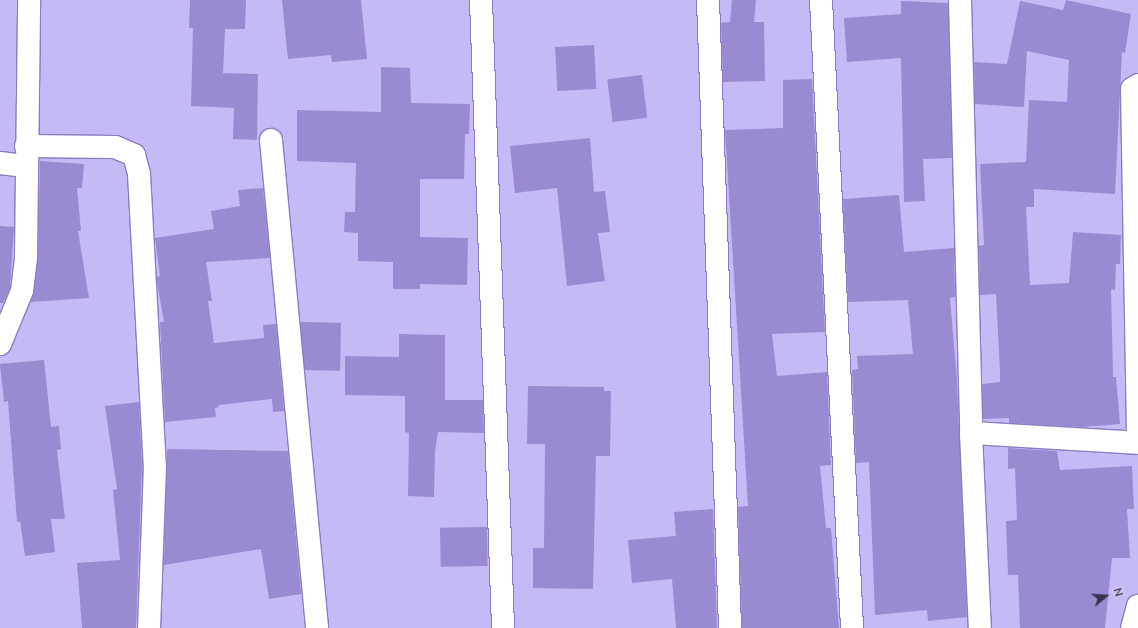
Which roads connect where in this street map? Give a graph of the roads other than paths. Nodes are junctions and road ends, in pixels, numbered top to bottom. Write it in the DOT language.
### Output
graph roads {
  1 [pos="28,0"];
  2 [pos="481,0"];
  3 [pos="708,0"];
  4 [pos="821,0"];
  5 [pos="960,0"];
  6 [pos="1138,85"];
  7 [pos="271,140"];
  8 [pos="26,156"];
  9 [pos="0,163"];
  10 [pos="0,344"];
  11 [pos="971,433"];
  12 [pos="1138,439"];
  13 [pos="1138,443"];
  14 [pos="1138,606"];
  15 [pos="149,628"];
  16 [pos="317,628"];
  17 [pos="503,628"];
  18 [pos="730,628"];
  19 [pos="852,628"];
  20 [pos="980,628"];
  21 [pos="1132,628"];
  1 -- 8 [label="street"];
  2 -- 17 [label="street"];
  3 -- 18 [label="street"];
  4 -- 19 [label="street"];
  5 -- 11 [label="street"];
  6 -- 12 [label="street"];
  7 -- 16 [label="street"];
  8 -- 9 [label="street"];
  8 -- 10 [label="street"];
  8 -- 15 [label="street"];
  11 -- 13 [label="street"];
  11 -- 20 [label="street"];
  14 -- 21 [label="street"];
}
